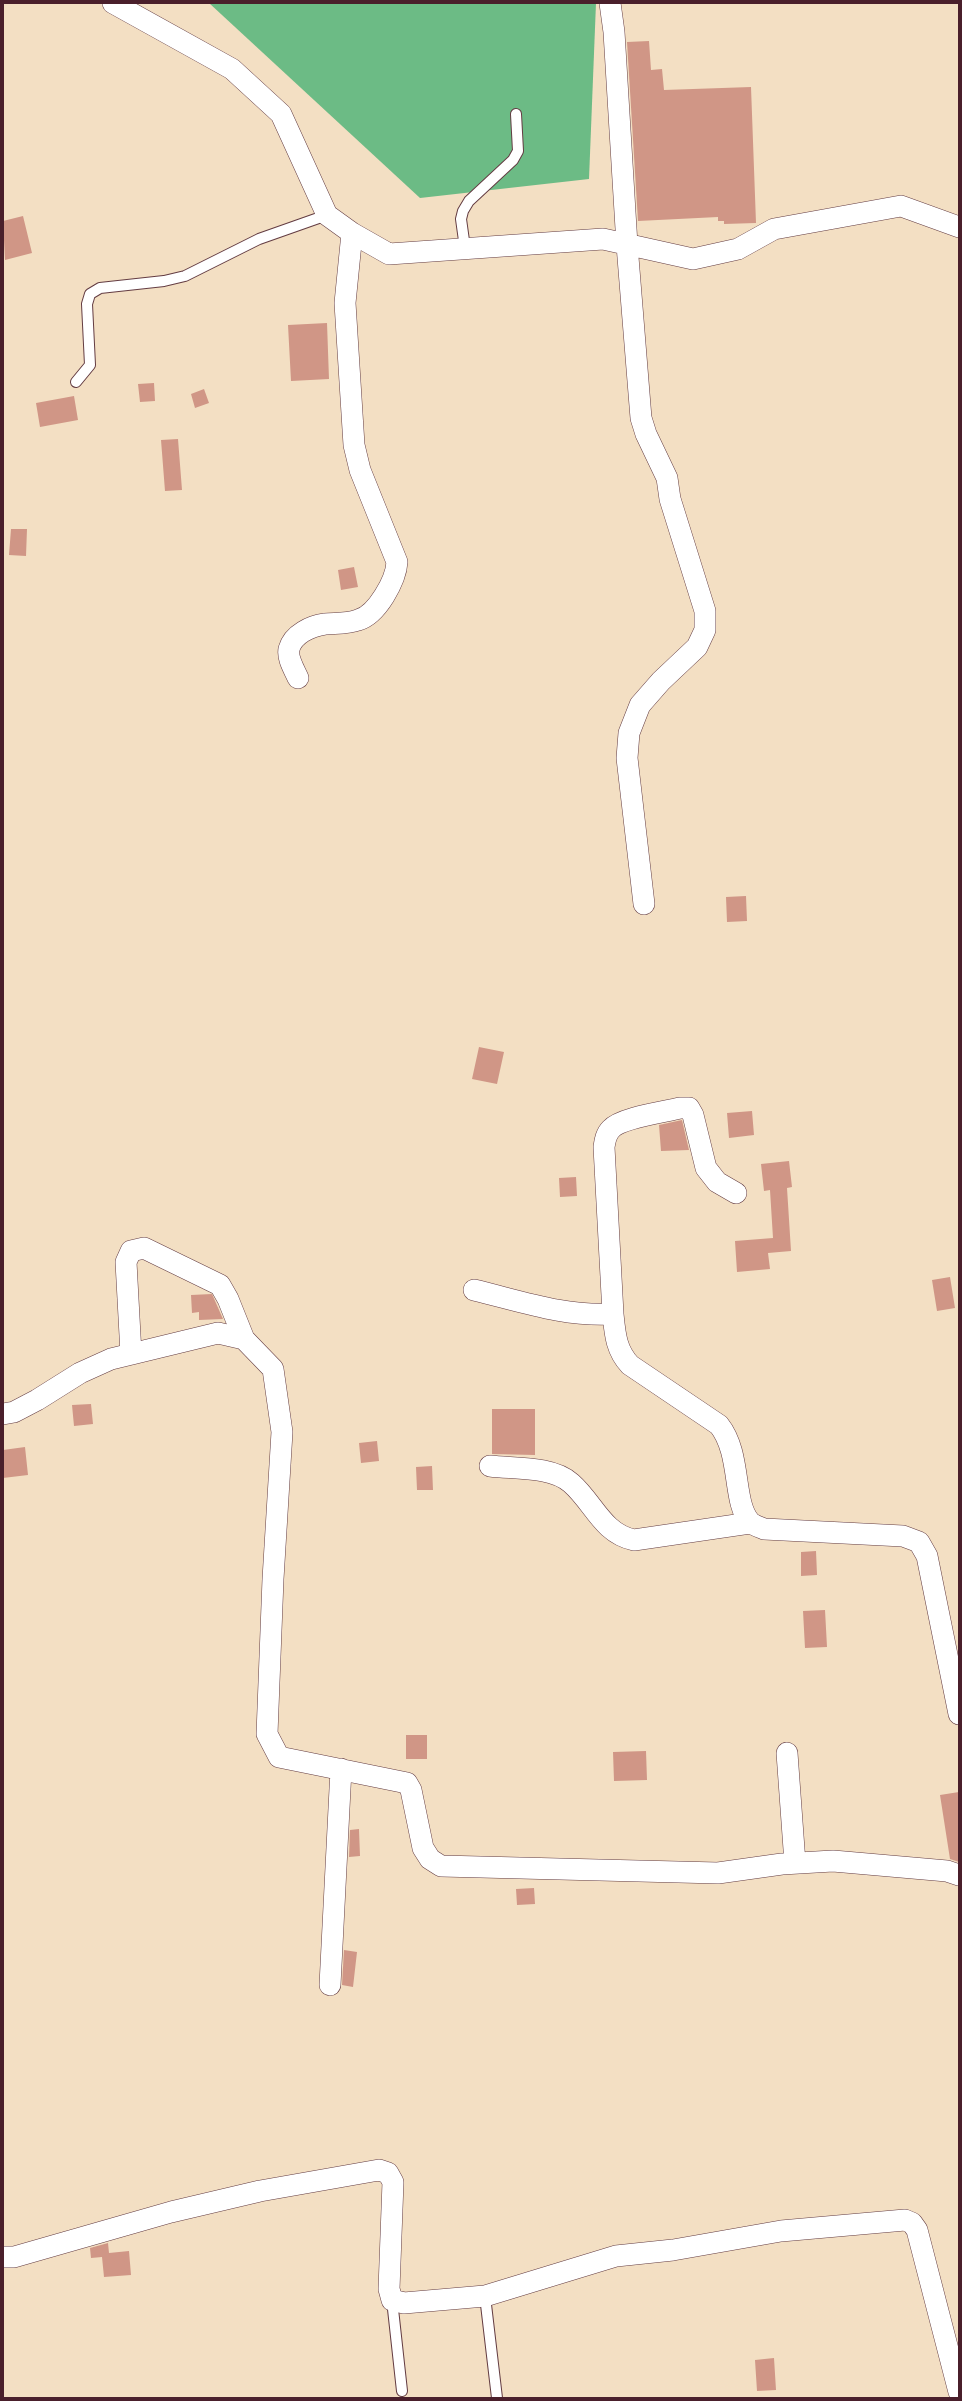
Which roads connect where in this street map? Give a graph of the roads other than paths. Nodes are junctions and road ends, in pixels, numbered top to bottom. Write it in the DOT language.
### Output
graph roads {
  1 [pos="113,3"];
  2 [pos="610,3"];
  3 [pos="516,114"];
  4 [pos="327,214"];
  5 [pos="959,228"];
  6 [pos="352,233"];
  7 [pos="627,245"];
  8 [pos="465,248"];
  9 [pos="76,382"];
  10 [pos="298,678"];
  11 [pos="644,904"];
  12 [pos="736,1193"];
  13 [pos="474,1290"];
  14 [pos="613,1314"];
  15 [pos="244,1339"];
  16 [pos="130,1354"];
  17 [pos="3,1414"];
  18 [pos="490,1466"];
  19 [pos="750,1523"];
  20 [pos="959,1714"];
  21 [pos="786,1753"];
  22 [pos="342,1769"];
  23 [pos="795,1863"];
  24 [pos="959,1875"];
  25 [pos="330,1985"];
  26 [pos="3,2257"];
  27 [pos="485,2296"];
  28 [pos="392,2300"];
  29 [pos="402,2391"];
  30 [pos="959,2392"];
  31 [pos="497,2398"];
  1 -- 4 [label="street"];
  2 -- 7 [label="street"];
  3 -- 8 [label="lane"];
  4 -- 6 [label="street"];
  4 -- 9 [label="lane"];
  5 -- 7 [label="street"];
  6 -- 8 [label="street"];
  6 -- 10 [label="street"];
  7 -- 8 [label="street"];
  7 -- 11 [label="street"];
  12 -- 14 [label="street"];
  13 -- 14 [label="street"];
  14 -- 19 [label="street"];
  15 -- 16 [label="street"];
  15 -- 16 [label="street"];
  15 -- 22 [label="street"];
  16 -- 17 [label="street"];
  18 -- 19 [label="street"];
  19 -- 20 [label="street"];
  21 -- 23 [label="street"];
  22 -- 23 [label="street"];
  22 -- 25 [label="street"];
  23 -- 24 [label="street"];
  26 -- 28 [label="street"];
  27 -- 28 [label="street"];
  27 -- 30 [label="street"];
  27 -- 31 [label="lane"];
  28 -- 29 [label="lane"];
}
